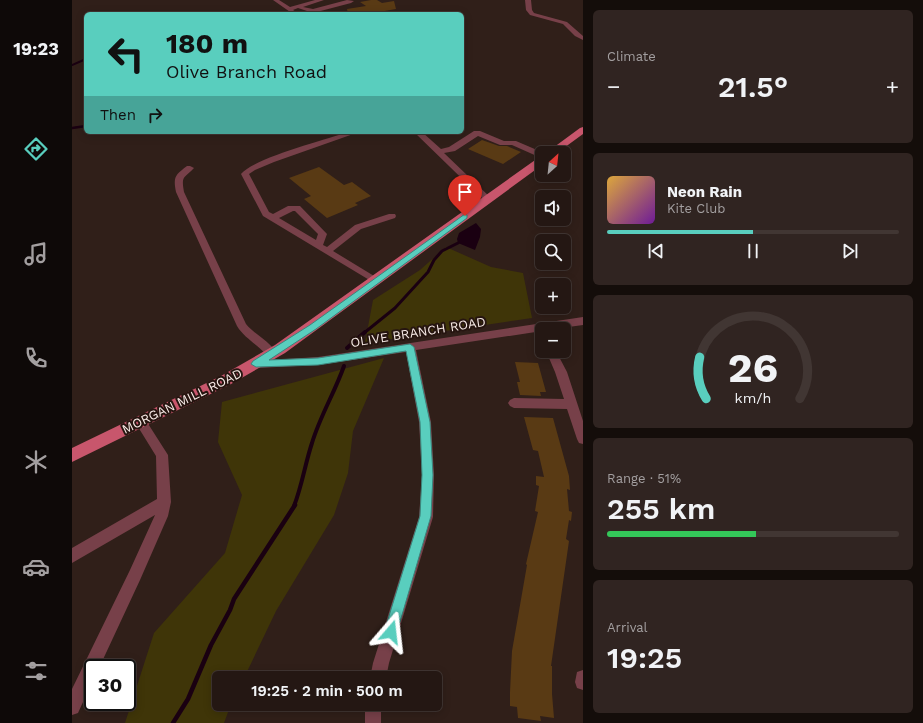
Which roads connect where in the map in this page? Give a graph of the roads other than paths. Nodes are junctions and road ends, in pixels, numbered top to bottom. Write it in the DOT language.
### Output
graph roads {
  1 [pos="276,0"];
  2 [pos="321,0"];
  3 [pos="350,0"];
  4 [pos="528,0"];
  5 [pos="298,7"];
  6 [pos="288,9"];
  7 [pos="293,12"];
  8 [pos="583,38"];
  9 [pos="583,130"];
  10 [pos="349,134"];
  11 [pos="420,134"];
  12 [pos="561,146"];
  13 [pos="439,152"];
  14 [pos="535,152"];
  15 [pos="535,165"];
  16 [pos="190,168"];
  17 [pos="488,199"];
  18 [pos="392,216"];
  19 [pos="273,218"];
  20 [pos="318,245"];
  21 [pos="327,250"];
  22 [pos="376,281"];
  23 [pos="583,321"];
  24 [pos="571,324"];
  25 [pos="535,332"];
  26 [pos="410,347"];
  27 [pos="272,354"];
  28 [pos="554,358"];
  29 [pos="256,364"];
  30 [pos="514,403"];
  31 [pos="572,404"];
  32 [pos="141,422"];
  33 [pos="583,439"];
  34 [pos="72,455"];
  35 [pos="164,502"];
  36 [pos="72,556"];
  37 [pos="380,671"];
  38 [pos="583,678"];
  39 [pos="583,682"];
  40 [pos="72,706"];
  41 [pos="373,711"];
  42 [pos="373,723"];
  1 -- 6 [label="street"];
  2 -- 5 [label="street"];
  3 -- 5 [label="street"];
  4 -- 8 [label="street"];
  5 -- 6 [label="street"];
  6 -- 7 [label="street"];
  9 -- 12 [label="main road"];
  10 -- 19 [label="street"];
  11 -- 13 [label="street"];
  13 -- 14 [label="street"];
  13 -- 17 [label="street"];
  15 -- 17 [label="main road, MORGAN MILL ROAD"];
  16 -- 27 [label="street"];
  17 -- 22 [label="main road, MORGAN MILL ROAD"];
  18 -- 21 [label="street"];
  19 -- 20 [label="street"];
  19 -- 20 [label="street"];
  20 -- 21 [label="street"];
  21 -- 22 [label="street"];
  22 -- 27 [label="main road, MORGAN MILL ROAD"];
  23 -- 24 [label="street, OLIVE BRANCH ROAD"];
  25 -- 26 [label="street, OLIVE BRANCH ROAD"];
  26 -- 29 [label="street, OLIVE BRANCH ROAD"];
  26 -- 37 [label="street"];
  27 -- 29 [label="main road, MORGAN MILL ROAD"];
  28 -- 31 [label="street"];
  29 -- 32 [label="main road, MORGAN MILL ROAD"];
  30 -- 31 [label="street"];
  31 -- 33 [label="street"];
  32 -- 34 [label="main road, MORGAN MILL ROAD"];
  32 -- 35 [label="street"];
  35 -- 36 [label="street"];
  35 -- 40 [label="street"];
  38 -- 39 [label="street"];
  41 -- 42 [label="street"];
}
